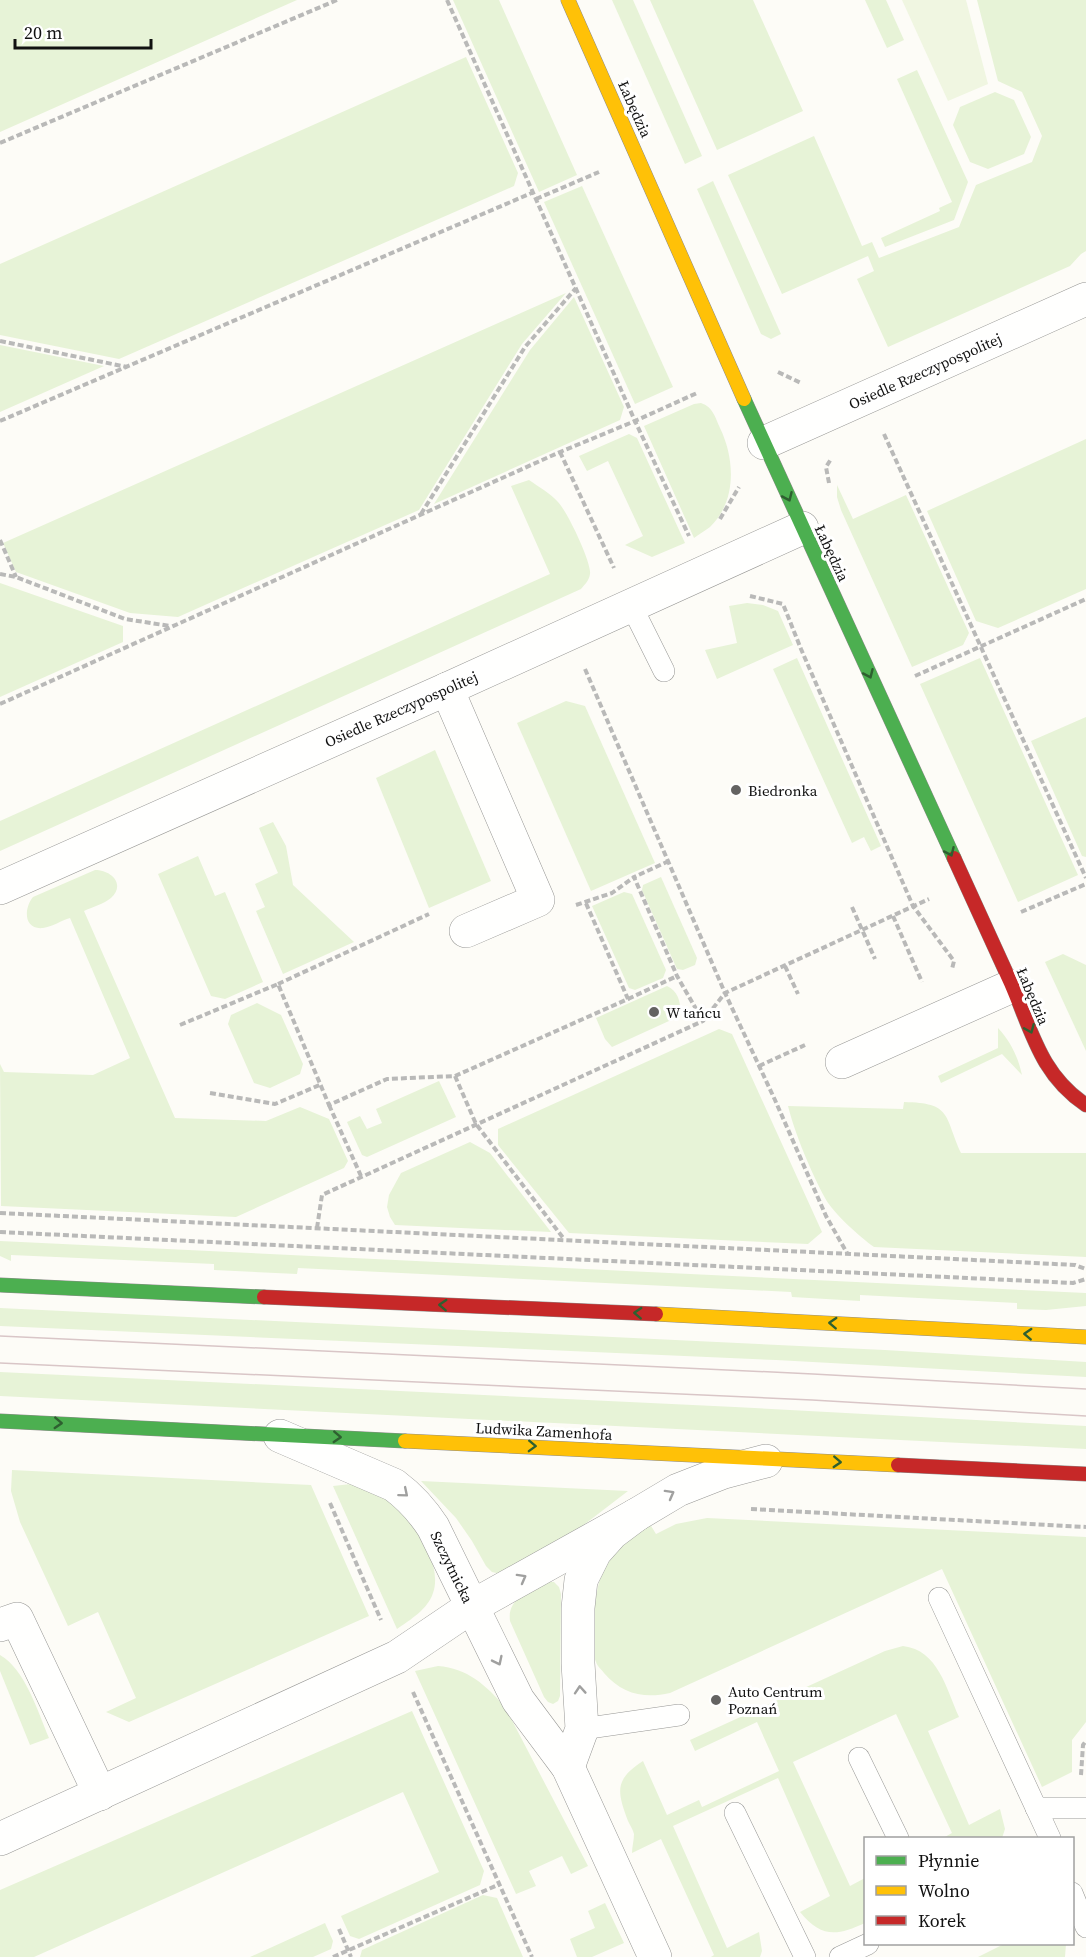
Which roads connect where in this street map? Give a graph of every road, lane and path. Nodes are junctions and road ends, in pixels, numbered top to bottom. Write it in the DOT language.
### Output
graph roads {
  1 [pos="337,0"];
  2 [pos="447,0"];
  3 [pos="568,0"];
  4 [pos="0,143"];
  5 [pos="570,184"];
  6 [pos="534,192"];
  7 [pos="536,200"];
  8 [pos="576,288"];
  9 [pos="1086,299"];
  10 [pos="0,341"];
  11 [pos="128,367"];
  12 [pos="694,394"];
  13 [pos="702,398"];
  14 [pos="679,402"];
  15 [pos="0,421"];
  16 [pos="635,422"];
  17 [pos="883,432"];
  18 [pos="764,443"];
  19 [pos="832,457"];
  20 [pos="739,480"];
  21 [pos="830,486"];
  22 [pos="420,516"];
  23 [pos="802,528"];
  24 [pos="0,540"];
  25 [pos="715,550"];
  26 [pos="0,574"];
  27 [pos="16,577"];
  28 [pos="1086,599"];
  29 [pos="632,605"];
  30 [pos="171,626"];
  31 [pos="570,633"];
  32 [pos="981,646"];
  33 [pos="664,671"];
  34 [pos="909,678"];
  35 [pos="447,689"];
  36 [pos="0,704"];
  37 [pos="669,861"];
  38 [pos="634,877"];
  39 [pos="1086,878"];
  40 [pos="964,883"];
  41 [pos="1086,884"];
  42 [pos="0,888"];
  43 [pos="595,900"];
  44 [pos="585,901"];
  45 [pos="913,906"];
  46 [pos="852,908"];
  47 [pos="1016,915"];
  48 [pos="893,916"];
  49 [pos="466,931"];
  50 [pos="862,931"];
  51 [pos="875,959"];
  52 [pos="785,966"];
  53 [pos="677,976"];
  54 [pos="278,984"];
  55 [pos="1012,986"];
  56 [pos="725,993"];
  57 [pos="798,994"];
  58 [pos="628,999"];
  59 [pos="956,1011"];
  60 [pos="703,1021"];
  61 [pos="180,1025"];
  62 [pos="842,1062"];
  63 [pos="455,1076"];
  64 [pos="322,1084"];
  65 [pos="210,1093"];
  66 [pos="329,1105"];
  67 [pos="1086,1105"];
  68 [pos="476,1124"];
  69 [pos="361,1176"];
  70 [pos="0,1213"];
  71 [pos="317,1228"];
  72 [pos="0,1232"];
  73 [pos="565,1240"];
  74 [pos="847,1254"];
  75 [pos="1086,1269"];
  76 [pos="0,1277"];
  77 [pos="1086,1279"];
  78 [pos="0,1285"];
  79 [pos="41,1287"];
  80 [pos="1086,1337"];
  81 [pos="0,1421"];
  82 [pos="275,1434"];
  83 [pos="778,1459"];
  84 [pos="1086,1474"];
  85 [pos="329,1502"];
  86 [pos="636,1515"];
  87 [pos="939,1598"];
  88 [pos="471,1607"];
  89 [pos="0,1625"];
  90 [pos="398,1657"];
  91 [pos="679,1715"];
  92 [pos="582,1729"];
  93 [pos="859,1758"];
  94 [pos="568,1767"];
  95 [pos="100,1794"];
  96 [pos="1036,1808"];
  97 [pos="1086,1808"];
  98 [pos="735,1813"];
  99 [pos="897,1837"];
  100 [pos="1049,1837"];
  101 [pos="0,1839"];
  102 [pos="500,1884"];
  103 [pos="1074,1898"];
  104 [pos="1086,1927"];
  105 [pos="339,1929"];
  106 [pos="866,1945"];
  107 [pos="348,1950"];
  108 [pos="333,1957"];
  109 [pos="351,1957"];
  110 [pos="532,1957"];
  111 [pos="655,1957"];
  112 [pos="805,1957"];
  113 [pos="840,1957"];
  1 -- 4 [label="path"];
  2 -- 6 [label="path"];
  3 -- 18 [label="main road, Łabędzia"];
  5 -- 7 [label="path"];
  6 -- 7 [label="path"];
  6 -- 11 [label="path"];
  7 -- 8 [label="path"];
  8 -- 16 [label="path"];
  8 -- 22 [label="path"];
  9 -- 18 [label="street, Osiedle Rzeczypospolitej"];
  10 -- 11 [label="path"];
  11 -- 15 [label="path"];
  12 -- 13 [label="path"];
  14 -- 16 [label="path"];
  16 -- 22 [label="path"];
  16 -- 25 [label="path"];
  17 -- 32 [label="path"];
  18 -- 23 [label="main road, Łabędzia, one-way"];
  19 -- 21 [label="path"];
  20 -- 25 [label="path"];
  22 -- 30 [label="path"];
  23 -- 25 [label="street, Osiedle Rzeczypospolitej"];
  23 -- 40 [label="main road, Łabędzia, one-way"];
  24 -- 27 [label="path"];
  25 -- 29 [label="street, Osiedle Rzeczypospolitej"];
  25 -- 45 [label="path"];
  26 -- 27 [label="path"];
  27 -- 30 [label="path"];
  28 -- 32 [label="path"];
  29 -- 31 [label="street, Osiedle Rzeczypospolitej"];
  29 -- 33 [label="lane"];
  30 -- 36 [label="path"];
  31 -- 35 [label="street, Osiedle Rzeczypospolitej"];
  31 -- 37 [label="path"];
  32 -- 34 [label="path"];
  32 -- 39 [label="path"];
  35 -- 42 [label="street, Osiedle Rzeczypospolitej"];
  35 -- 49 [label="street"];
  37 -- 38 [label="path"];
  37 -- 56 [label="path"];
  38 -- 43 [label="path"];
  38 -- 53 [label="path"];
  40 -- 45 [label="path"];
  40 -- 55 [label="main road, Łabędzia"];
  41 -- 47 [label="path"];
  44 -- 58 [label="path"];
  45 -- 48 [label="path"];
  45 -- 59 [label="path"];
  46 -- 50 [label="path"];
  48 -- 50 [label="path"];
  48 -- 59 [label="path"];
  49 -- 54 [label="path"];
  50 -- 51 [label="path"];
  50 -- 52 [label="path"];
  52 -- 56 [label="path"];
  52 -- 57 [label="path"];
  53 -- 58 [label="path"];
  53 -- 60 [label="path"];
  54 -- 61 [label="path"];
  54 -- 64 [label="path"];
  55 -- 59 [label="street"];
  55 -- 67 [label="main road, Łabędzia, one-way"];
  56 -- 60 [label="path"];
  56 -- 74 [label="path"];
  58 -- 63 [label="path"];
  59 -- 62 [label="street"];
  60 -- 68 [label="path"];
  63 -- 66 [label="path"];
  63 -- 68 [label="path"];
  64 -- 65 [label="path"];
  64 -- 66 [label="path"];
  66 -- 69 [label="path"];
  68 -- 69 [label="path"];
  68 -- 73 [label="path"];
  69 -- 71 [label="path"];
  70 -- 71 [label="path"];
  71 -- 73 [label="path"];
  72 -- 77 [label="path"];
  73 -- 74 [label="path"];
  74 -- 75 [label="path"];
  76 -- 79 [label="street"];
  78 -- 79 [label="main road"];
  80 -- 79 [label="main road, one-way"];
  81 -- 82 [label="main road, Ludwika Zamenhofa, one-way"];
  82 -- 83 [label="main road, Ludwika Zamenhofa, one-way"];
  82 -- 88 [label="street, Szczytnicka, one-way"];
  83 -- 84 [label="main road, Ludwika Zamenhofa, one-way"];
  86 -- 83 [label="street, one-way"];
  85 -- 90 [label="path"];
  88 -- 86 [label="street, one-way"];
  92 -- 86 [label="street, one-way"];
  87 -- 96 [label="lane"];
  88 -- 90 [label="street"];
  88 -- 94 [label="street, Szczytnicka, one-way"];
  89 -- 95 [label="street"];
  90 -- 95 [label="street"];
  90 -- 102 [label="path"];
  91 -- 92 [label="lane"];
  92 -- 94 [label="street"];
  93 -- 99 [label="lane"];
  94 -- 111 [label="street, Szczytnicka"];
  95 -- 101 [label="street"];
  96 -- 97 [label="lane"];
  96 -- 100 [label="lane"];
  98 -- 112 [label="lane"];
  102 -- 107 [label="path"];
  102 -- 110 [label="path"];
  103 -- 104 [label="lane"];
  105 -- 107 [label="path"];
  106 -- 113 [label="lane"];
  107 -- 108 [label="path"];
  107 -- 109 [label="path"];
}
